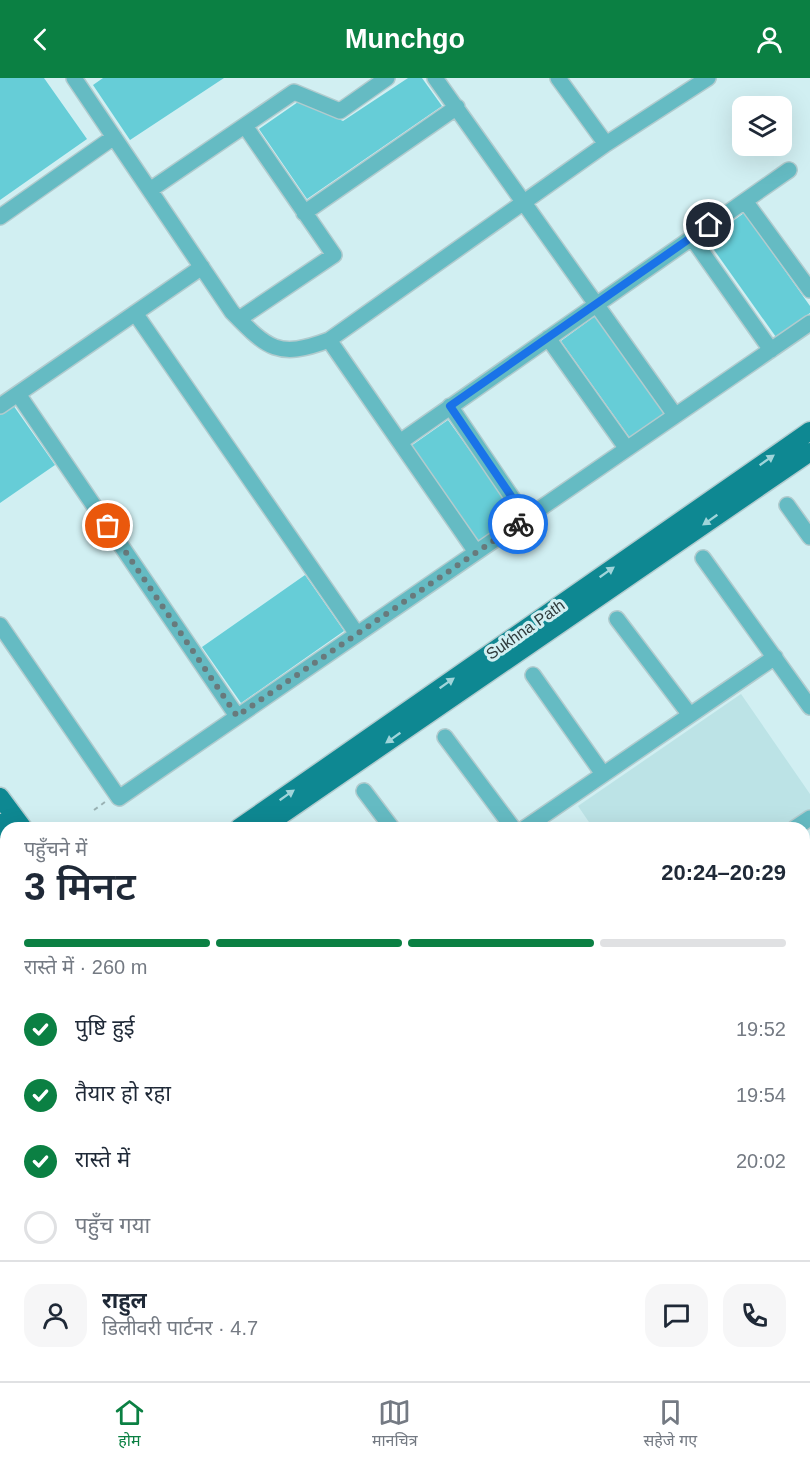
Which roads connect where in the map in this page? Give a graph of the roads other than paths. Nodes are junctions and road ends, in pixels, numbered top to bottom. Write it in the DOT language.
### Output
graph roads {
  1 [pos="74,78"];
  2 [pos="387,78"];
  3 [pos="435,78"];
  4 [pos="558,78"];
  5 [pos="678,78"];
  6 [pos="708,78"];
  7 [pos="687,92"];
  8 [pos="457,108"];
  9 [pos="245,126"];
  10 [pos="114,137"];
  11 [pos="606,144"];
  12 [pos="789,170"];
  13 [pos="150,190"];
  14 [pos="745,201"];
  15 [pos="524,202"];
  16 [pos="304,213"];
  17 [pos="0,217"];
  18 [pos="692,238"];
  19 [pos="202,267"];
  20 [pos="810,290"];
  21 [pos="597,304"];
  22 [pos="135,314"];
  23 [pos="239,319"];
  24 [pos="810,323"];
  25 [pos="548,338"];
  26 [pos="329,340"];
  27 [pos="771,350"];
  28 [pos="18,393"];
  29 [pos="0,406"];
  30 [pos="450,406"];
  31 [pos="675,415"];
  32 [pos="810,431"];
  33 [pos="400,441"];
  34 [pos="627,449"];
  35 [pos="810,452"];
  36 [pos="787,505"];
  37 [pos="526,518"];
  38 [pos="810,537"];
  39 [pos="476,552"];
  40 [pos="703,558"];
  41 [pos="617,618"];
  42 [pos="0,625"];
  43 [pos="357,634"];
  44 [pos="775,657"];
  45 [pos="532,675"];
  46 [pos="810,707"];
  47 [pos="690,715"];
  48 [pos="237,716"];
  49 [pos="445,737"];
  50 [pos="603,774"];
  51 [pos="364,791"];
  52 [pos="0,797"];
  53 [pos="19,822"];
  54 [pos="248,822"];
  55 [pos="271,822"];
  56 [pos="387,822"];
  57 [pos="509,822"];
  58 [pos="534,822"];
  1 -- 10 [label="street"];
  2 -- 9 [label="street"];
  3 -- 8 [label="street"];
  4 -- 11 [label="street"];
  5 -- 7 [label="street"];
  6 -- 7 [label="street"];
  7 -- 11 [label="street"];
  8 -- 15 [label="street"];
  8 -- 16 [label="street"];
  9 -- 13 [label="street"];
  9 -- 16 [label="street"];
  10 -- 13 [label="street"];
  10 -- 17 [label="street"];
  11 -- 15 [label="street"];
  12 -- 14 [label="street"];
  13 -- 19 [label="street"];
  14 -- 18 [label="street"];
  14 -- 20 [label="street"];
  15 -- 21 [label="street"];
  15 -- 26 [label="street"];
  16 -- 23 [label="street"];
  18 -- 21 [label="street"];
  18 -- 27 [label="street"];
  19 -- 22 [label="street"];
  19 -- 23 [label="street"];
  21 -- 25 [label="street"];
  21 -- 31 [label="street"];
  22 -- 28 [label="street"];
  22 -- 43 [label="street"];
  23 -- 26 [label="street"];
  24 -- 27 [label="street"];
  25 -- 30 [label="street"];
  25 -- 34 [label="street"];
  26 -- 33 [label="street"];
  27 -- 31 [label="street"];
  28 -- 29 [label="street"];
  28 -- 48 [label="street"];
  30 -- 33 [label="street"];
  30 -- 37 [label="street"];
  31 -- 34 [label="street"];
  54 -- 32 [label="main road, Sukhna Path, one-way"];
  33 -- 39 [label="street"];
  34 -- 37 [label="street"];
  35 -- 55 [label="main road, Sukhna Path, one-way"];
  36 -- 38 [label="street"];
  37 -- 39 [label="street"];
  39 -- 43 [label="street"];
  40 -- 44 [label="street"];
  41 -- 47 [label="street"];
  42 -- 48 [label="street"];
  43 -- 48 [label="street"];
  44 -- 46 [label="street"];
  44 -- 47 [label="street"];
  45 -- 50 [label="street"];
  47 -- 50 [label="street"];
  49 -- 57 [label="street"];
  50 -- 58 [label="street"];
  51 -- 56 [label="street"];
  52 -- 53 [label="main road"];
}
